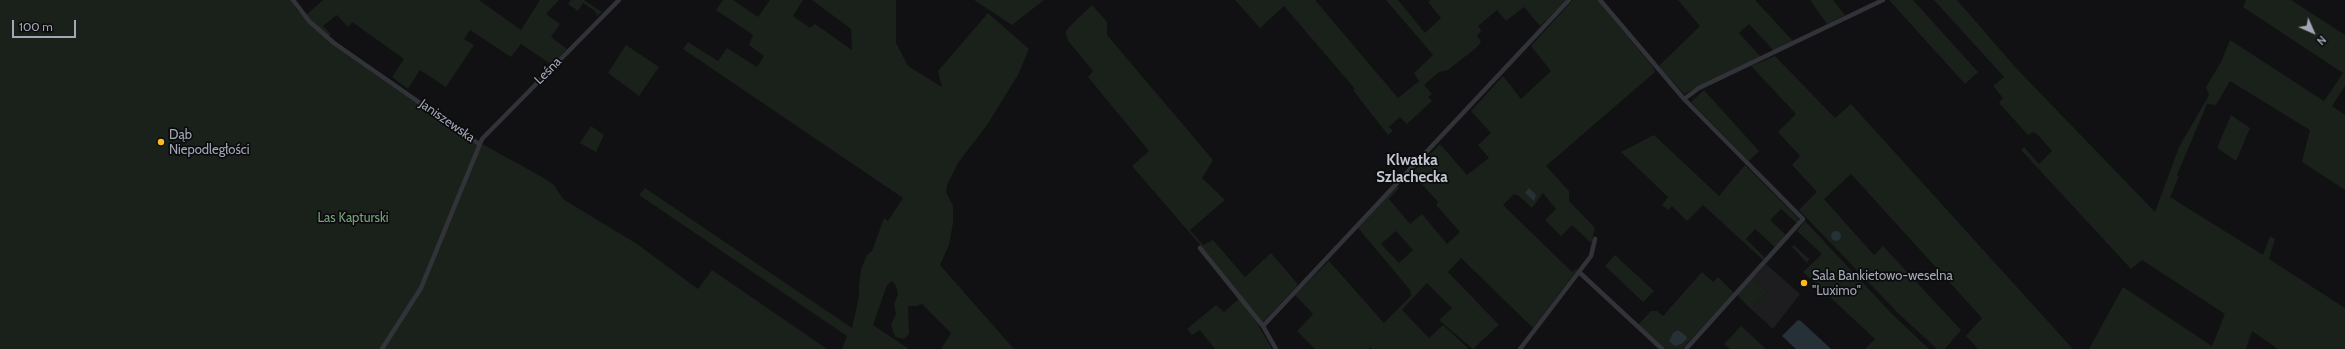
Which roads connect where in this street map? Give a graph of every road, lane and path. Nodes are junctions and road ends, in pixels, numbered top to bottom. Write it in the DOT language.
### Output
graph roads {
  1 [pos="294,0"];
  2 [pos="619,0"];
  3 [pos="1570,0"];
  4 [pos="1600,0"];
  5 [pos="1883,0"];
  6 [pos="1684,99"];
  7 [pos="479,144"];
  8 [pos="1595,239"];
  9 [pos="1200,248"];
  10 [pos="1579,272"];
  11 [pos="1263,326"];
  12 [pos="382,349"];
  13 [pos="1276,349"];
  14 [pos="1520,349"];
  15 [pos="1662,349"];
  16 [pos="1686,349"];
  1 -- 7 [label="street, Janiszewska"];
  2 -- 7 [label="street, Leśna"];
  3 -- 11 [label="street"];
  4 -- 6 [label="street"];
  5 -- 6 [label="street"];
  6 -- 16 [label="street"];
  7 -- 12 [label="street, Janiszewska"];
  8 -- 10 [label="street"];
  9 -- 11 [label="street"];
  10 -- 14 [label="street"];
  10 -- 15 [label="street"];
  11 -- 13 [label="street"];
}
